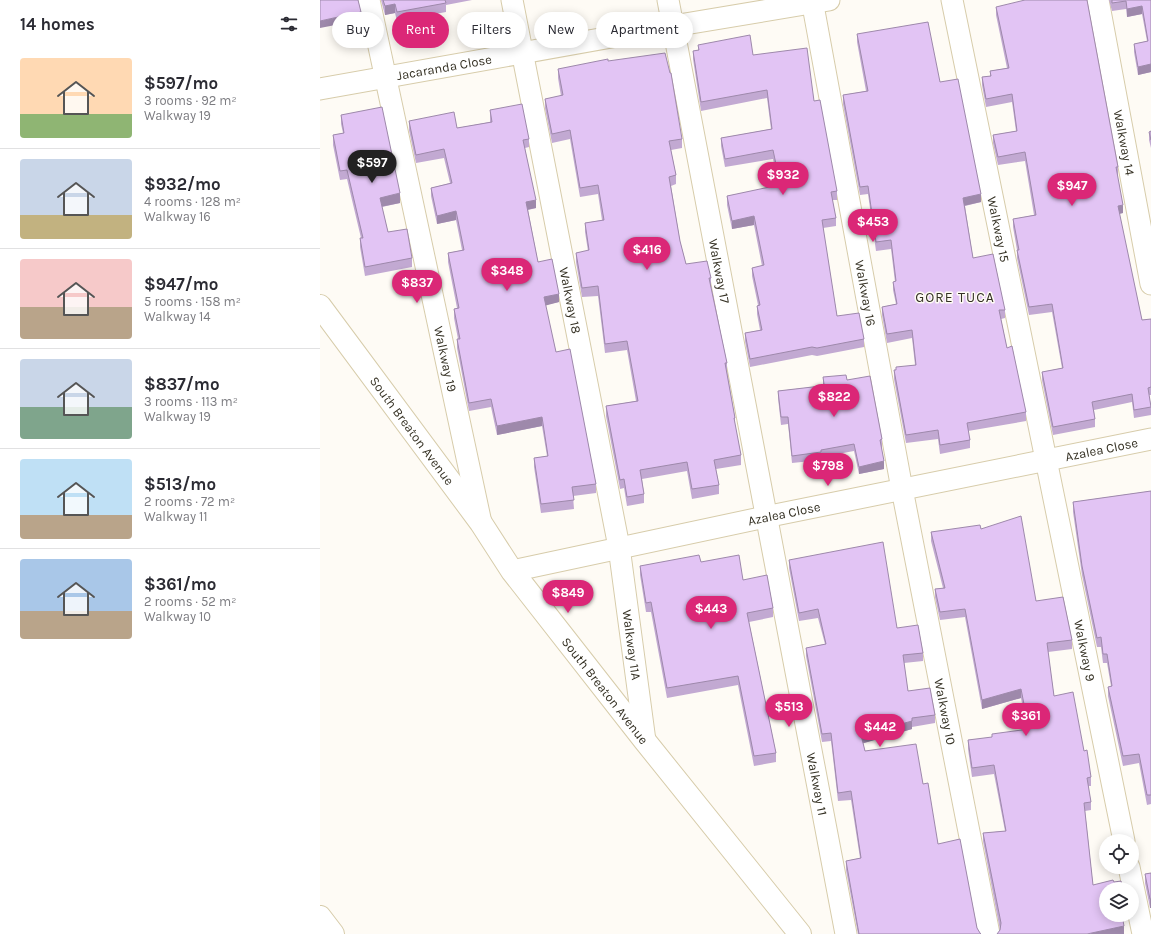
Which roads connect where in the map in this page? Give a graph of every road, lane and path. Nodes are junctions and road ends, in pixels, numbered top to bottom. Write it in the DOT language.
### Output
graph roads {
  1 [pos="369,0"];
  2 [pos="512,0"];
  3 [pos="668,0"];
  4 [pos="952,0"];
  5 [pos="1098,0"];
  6 [pos="818,1"];
  7 [pos="670,12"];
  8 [pos="693,23"];
  9 [pos="596,39"];
  10 [pos="677,48"];
  11 [pos="522,52"];
  12 [pos="385,78"];
  13 [pos="320,89"];
  14 [pos="1151,284"];
  15 [pos="320,306"];
  16 [pos="1151,439"];
  17 [pos="1047,459"];
  18 [pos="902,489"];
  19 [pos="765,516"];
  20 [pos="481,523"];
  21 [pos="619,548"];
  22 [pos="512,571"];
  23 [pos="645,741"];
  24 [pos="1123,834"];
  25 [pos="1130,874"];
  26 [pos="320,917"];
  27 [pos="333,934"];
  28 [pos="800,934"];
  29 [pos="846,934"];
  30 [pos="990,934"];
  31 [pos="1143,934"];
  1 -- 12 [label="street, Walkway 19"];
  2 -- 11 [label="street, Walkway 18"];
  3 -- 7 [label="street, Walkway 17"];
  4 -- 17 [label="street, Walkway 15"];
  5 -- 14 [label="street, Walkway 14"];
  6 -- 8 [label="street, Jacaranda Close"];
  6 -- 18 [label="street, Walkway 16"];
  9 -- 11 [label="street, Jacaranda Close"];
  10 -- 19 [label="street, Walkway 17"];
  11 -- 12 [label="street, Jacaranda Close"];
  11 -- 21 [label="street, Walkway 18"];
  12 -- 13 [label="street, Jacaranda Close"];
  12 -- 20 [label="street, Walkway 19"];
  15 -- 20 [label="street, South Breaton Avenue"];
  16 -- 17 [label="street, Azalea Close"];
  17 -- 18 [label="street, Azalea Close"];
  17 -- 24 [label="street, Walkway 9"];
  18 -- 19 [label="street, Azalea Close"];
  18 -- 30 [label="street, Walkway 10"];
  19 -- 21 [label="street, Azalea Close"];
  19 -- 29 [label="street, Walkway 11"];
  20 -- 22 [label="street, South Breaton Avenue"];
  21 -- 22 [label="street, Azalea Close"];
  21 -- 23 [label="street, Walkway 11A"];
  22 -- 23 [label="street, South Breaton Avenue"];
  23 -- 28 [label="street, South Breaton Avenue"];
  25 -- 31 [label="street"];
  26 -- 27 [label="street"];
}
